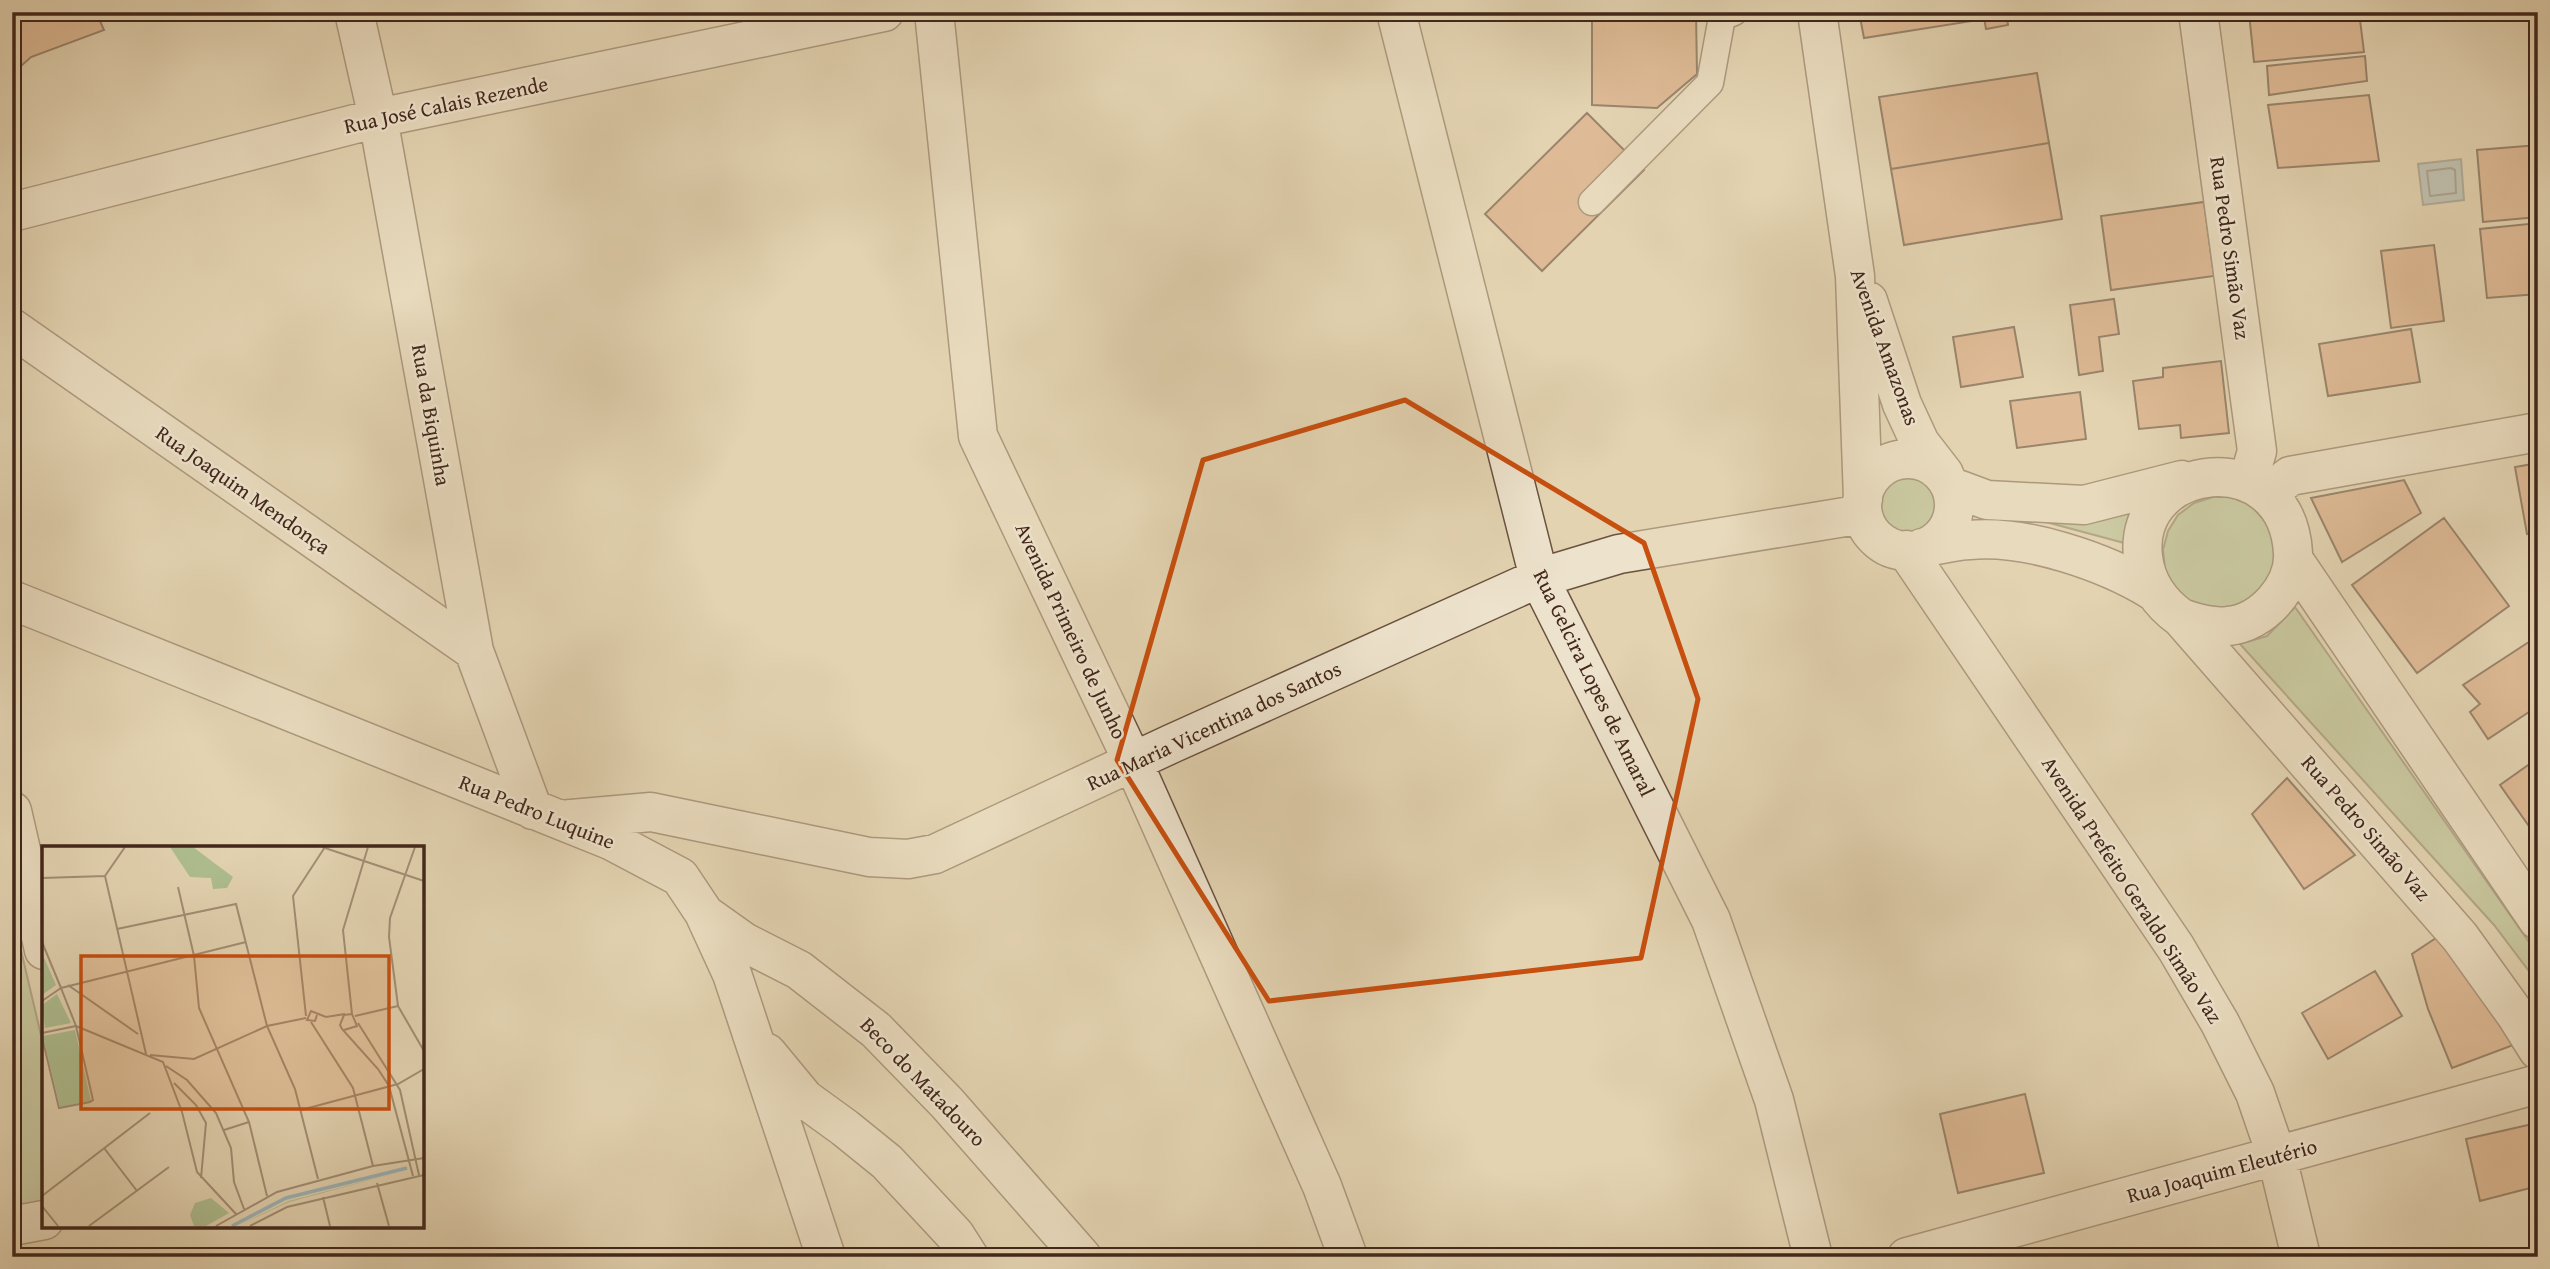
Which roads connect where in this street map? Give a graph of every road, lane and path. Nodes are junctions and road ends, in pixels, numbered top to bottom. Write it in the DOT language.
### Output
graph roads {
  1 [pos="354,12"];
  2 [pos="884,12"];
  3 [pos="934,12"];
  4 [pos="1396,12"];
  5 [pos="1734,12"];
  6 [pos="1817,12"];
  7 [pos="2198,12"];
  8 [pos="378,118"];
  9 [pos="1592,202"];
  10 [pos="12,212"];
  11 [pos="1853,264"];
  12 [pos="12,328"];
  13 [pos="2538,432"];
  14 [pos="2198,478"];
  15 [pos="1948,481"];
  16 [pos="2258,488"];
  17 [pos="1863,507"];
  18 [pos="1914,549"];
  19 [pos="2293,559"];
  20 [pos="1539,579"];
  21 [pos="2153,591"];
  22 [pos="12,600"];
  23 [pos="2181,618"];
  24 [pos="474,651"];
  25 [pos="1133,762"];
  26 [pos="12,811"];
  27 [pos="547,815"];
  28 [pos="704,913"];
  29 [pos="2538,920"];
  30 [pos="42,941"];
  31 [pos="753,1035"];
  32 [pos="2538,1050"];
  33 [pos="2538,1084"];
  34 [pos="2277,1157"];
  35 [pos="42,1220"];
  36 [pos="12,1226"];
  37 [pos="825,1257"];
  38 [pos="969,1257"];
  39 [pos="1082,1257"];
  40 [pos="1348,1257"];
  41 [pos="1813,1257"];
  42 [pos="1907,1257"];
  43 [pos="2301,1257"];
  1 -- 8 [label="street, Rua da Biquinha"];
  2 -- 8 [label="street, Rua José Calais Rezende"];
  3 -- 25 [label="street, Avenida Primeiro de Junho"];
  4 -- 20 [label="street, Rua Gelcira Lopes de Amaral"];
  5 -- 9 [label="lane"];
  6 -- 11 [label="street"];
  7 -- 16 [label="street, Rua Pedro Simão Vaz"];
  8 -- 10 [label="street, Rua José Calais Rezende"];
  8 -- 24 [label="street, Rua da Biquinha"];
  11 -- 15 [label="street, Avenida Amazonas"];
  11 -- 17 [label="street, Avenida Amazonas"];
  12 -- 24 [label="street, Rua Joaquim Mendonça"];
  13 -- 16 [label="street"];
  14 -- 15 [label="street"];
  14 -- 16 [label="street"];
  14 -- 21 [label="street"];
  15 -- 17 [label="street"];
  15 -- 18 [label="street"];
  16 -- 19 [label="street"];
  17 -- 18 [label="street"];
  17 -- 20 [label="street, Rua Maria Vicentina dos Santos"];
  18 -- 21 [label="street"];
  18 -- 34 [label="street, Avenida Prefeito Geraldo Simão Vaz"];
  19 -- 23 [label="street"];
  19 -- 29 [label="street"];
  20 -- 25 [label="street, Rua Maria Vicentina dos Santos"];
  20 -- 41 [label="street, Rua Gelcira Lopes de Amaral"];
  21 -- 23 [label="street"];
  22 -- 27 [label="street, Rua Pedro Luquine"];
  23 -- 32 [label="street, Rua Pedro Simão Vaz"];
  24 -- 27 [label="street, Rua da Biquinha"];
  25 -- 27 [label="street, Rua Maria Vicentina dos Santos"];
  25 -- 40 [label="street, Avenida Primeiro de Junho"];
  26 -- 30 [label="street"];
  27 -- 28 [label="street, Rua Pedro Luquine"];
  28 -- 31 [label="street, Rua Pedro Luquine"];
  28 -- 39 [label="street, Beco do Matadouro"];
  31 -- 37 [label="street, Rua Pedro Luquine"];
  31 -- 38 [label="street"];
  33 -- 34 [label="street, Rua Joaquim Eleutério"];
  34 -- 42 [label="street, Rua Joaquim Eleutério"];
  34 -- 43 [label="street, Avenida Prefeito Geraldo Simão Vaz"];
  35 -- 36 [label="street"];
}
